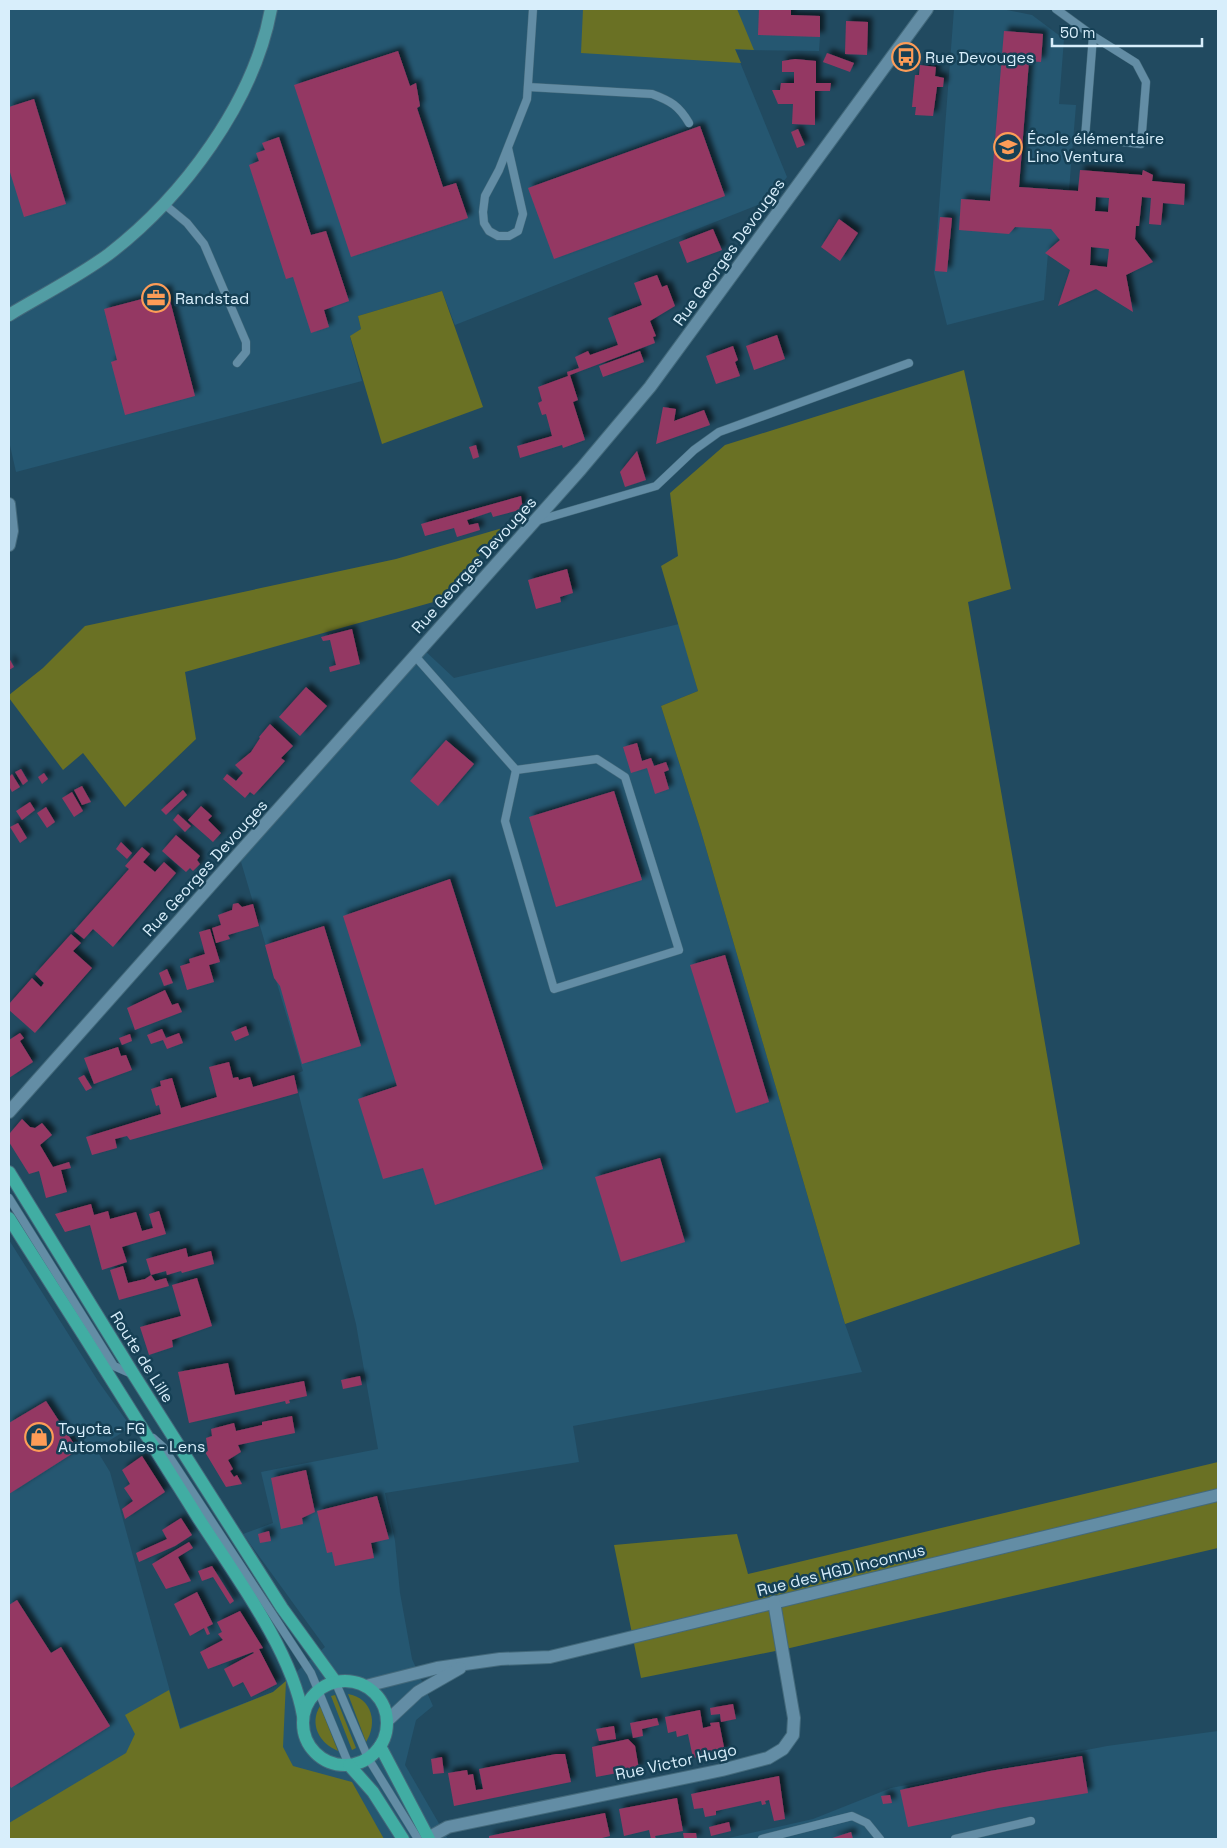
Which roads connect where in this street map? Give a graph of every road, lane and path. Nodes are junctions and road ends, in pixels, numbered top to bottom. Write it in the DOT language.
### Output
graph roads {
  1 [pos="271,9"];
  2 [pos="533,9"];
  3 [pos="927,9"];
  4 [pos="1056,9"];
  5 [pos="1092,36"];
  6 [pos="528,87"];
  7 [pos="689,123"];
  8 [pos="508,148"];
  9 [pos="164,204"];
  10 [pos="9,315"];
  11 [pos="237,363"];
  12 [pos="909,363"];
  13 [pos="9,504"];
  14 [pos="534,522"];
  15 [pos="9,545"];
  16 [pos="415,656"];
  17 [pos="516,770"];
  18 [pos="9,1112"];
  19 [pos="9,1172"];
  20 [pos="9,1198"];
  21 [pos="9,1218"];
  22 [pos="134,1375"];
  23 [pos="144,1430"];
  24 [pos="1218,1494"];
  25 [pos="774,1602"];
  26 [pos="469,1664"];
  27 [pos="335,1682"];
  28 [pos="366,1686"];
  29 [pos="319,1689"];
  30 [pos="303,1716"];
  31 [pos="387,1721"];
  32 [pos="380,1746"];
  33 [pos="368,1758"];
  34 [pos="349,1764"];
  35 [pos="1031,1821"];
  36 [pos="403,1839"];
  37 [pos="425,1839"];
  38 [pos="762,1839"];
  39 [pos="880,1839"];
  40 [pos="955,1839"];
  1 -- 9 [label="street"];
  2 -- 6 [label="lane"];
  3 -- 14 [label="street, Rue Georges Devouges"];
  4 -- 5 [label="lane"];
  5 -- 5 [label="lane"];
  6 -- 7 [label="lane"];
  6 -- 8 [label="lane"];
  8 -- 8 [label="lane"];
  9 -- 10 [label="street"];
  9 -- 11 [label="lane"];
  12 -- 14 [label="lane"];
  13 -- 15 [label="street"];
  14 -- 16 [label="street, Rue Georges Devouges"];
  16 -- 17 [label="lane"];
  16 -- 18 [label="street, Rue Georges Devouges"];
  17 -- 17 [label="lane"];
  19 -- 22 [label="main road, Route de Lille"];
  20 -- 22 [label="lane"];
  21 -- 23 [label="main road"];
  22 -- 27 [label="main road, Route de Lille"];
  23 -- 29 [label="lane"];
  23 -- 30 [label="main road"];
  24 -- 25 [label="street, Rue des HGD Inconnus"];
  25 -- 26 [label="street, Rue des HGD Inconnus"];
  25 -- 37 [label="street, Rue Victor Hugo"];
  26 -- 28 [label="street, Rue des HGD Inconnus"];
  26 -- 31 [label="street, Rue des HGD Inconnus"];
  27 -- 28 [label="main road"];
  27 -- 29 [label="main road"];
  27 -- 33 [label="lane"];
  28 -- 31 [label="main road"];
  29 -- 30 [label="main road"];
  29 -- 34 [label="lane"];
  30 -- 34 [label="main road"];
  31 -- 32 [label="main road"];
  32 -- 33 [label="main road"];
  32 -- 37 [label="main road"];
  33 -- 34 [label="main road"];
  33 -- 37 [label="lane"];
  34 -- 36 [label="main road"];
  35 -- 40 [label="lane"];
  38 -- 39 [label="lane"];
}
